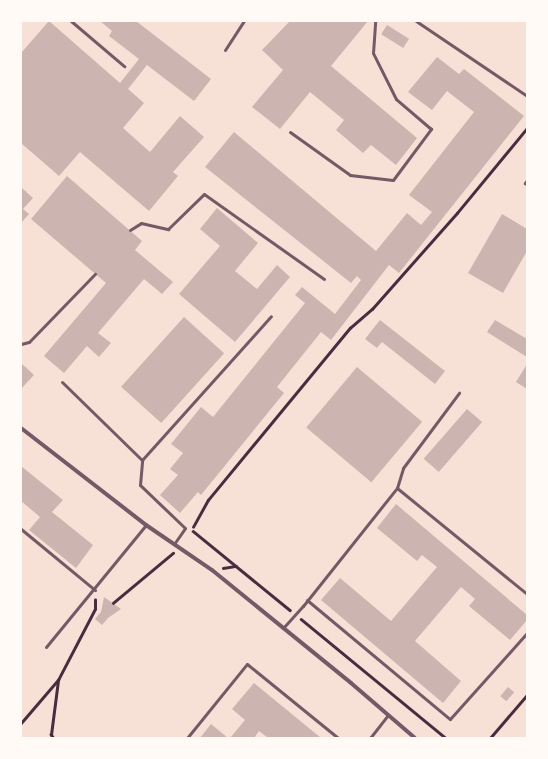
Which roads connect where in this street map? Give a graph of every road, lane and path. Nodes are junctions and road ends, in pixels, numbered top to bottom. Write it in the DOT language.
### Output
graph roads {
  1 [pos="71,21"];
  2 [pos="244,21"];
  3 [pos="375,21"];
  4 [pos="416,21"];
  5 [pos="225,50"];
  6 [pos="124,66"];
  7 [pos="527,96"];
  8 [pos="527,128"];
  9 [pos="290,132"];
  10 [pos="527,180"];
  11 [pos="527,184"];
  12 [pos="130,230"];
  13 [pos="94,274"];
  14 [pos="324,279"];
  15 [pos="271,316"];
  16 [pos="21,344"];
  17 [pos="62,382"];
  18 [pos="459,393"];
  19 [pos="21,428"];
  20 [pos="142,460"];
  21 [pos="397,488"];
  22 [pos="146,525"];
  23 [pos="21,530"];
  24 [pos="192,530"];
  25 [pos="174,544"];
  26 [pos="179,547"];
  27 [pos="95,590"];
  28 [pos="527,594"];
  29 [pos="307,600"];
  30 [pos="113,603"];
  31 [pos="294,614"];
  32 [pos="282,628"];
  33 [pos="527,633"];
  34 [pos="46,647"];
  35 [pos="58,680"];
  36 [pos="527,695"];
  37 [pos="388,715"];
  38 [pos="21,723"];
  39 [pos="53,738"];
  40 [pos="187,738"];
  41 [pos="338,738"];
  42 [pos="370,738"];
  43 [pos="415,738"];
  44 [pos="446,738"];
  45 [pos="490,738"];
  1 -- 6 [label="lane"];
  2 -- 5 [label="lane"];
  3 -- 9 [label="lane"];
  4 -- 7 [label="lane"];
  8 -- 24 [label="path"];
  10 -- 11 [label="lane"];
  12 -- 14 [label="lane"];
  13 -- 16 [label="lane"];
  15 -- 20 [label="lane"];
  17 -- 20 [label="lane"];
  18 -- 21 [label="lane"];
  19 -- 22 [label="street"];
  20 -- 25 [label="lane"];
  21 -- 28 [label="lane"];
  21 -- 29 [label="lane"];
  22 -- 25 [label="street"];
  22 -- 27 [label="lane"];
  23 -- 27 [label="lane"];
  24 -- 26 [label="path"];
  24 -- 31 [label="path"];
  25 -- 26 [label="street"];
  26 -- 30 [label="path"];
  26 -- 32 [label="street"];
  27 -- 34 [label="lane"];
  27 -- 35 [label="path"];
  29 -- 31 [label="lane"];
  29 -- 33 [label="lane"];
  31 -- 32 [label="lane"];
  31 -- 44 [label="path"];
  32 -- 37 [label="street"];
  35 -- 38 [label="path"];
  35 -- 39 [label="path"];
  36 -- 45 [label="path"];
  37 -- 42 [label="lane"];
  37 -- 43 [label="street"];
  40 -- 41 [label="lane"];
}
